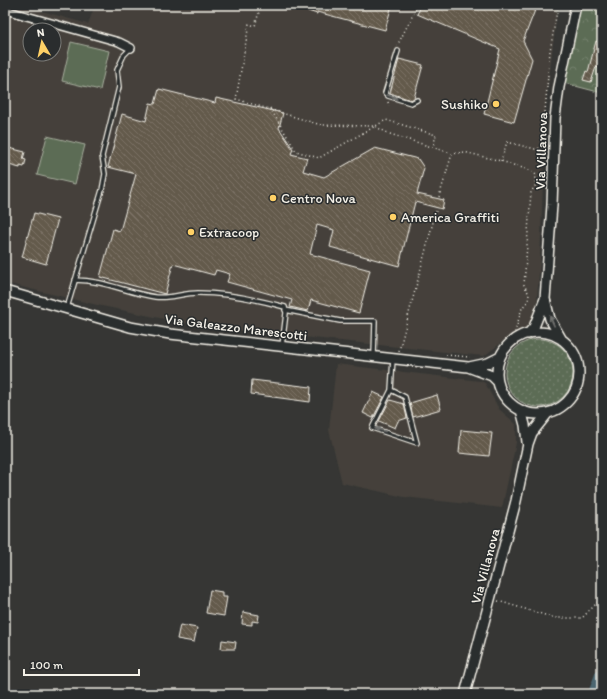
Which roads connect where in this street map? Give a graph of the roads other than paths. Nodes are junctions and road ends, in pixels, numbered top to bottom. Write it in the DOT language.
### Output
graph roads {
  1 [pos="576,5"];
  2 [pos="5,10"];
  3 [pos="131,48"];
  4 [pos="398,50"];
  5 [pos="417,100"];
  6 [pos="75,280"];
  7 [pos="5,292"];
  8 [pos="545,299"];
  9 [pos="66,309"];
  10 [pos="285,310"];
  11 [pos="528,334"];
  12 [pos="562,340"];
  13 [pos="282,346"];
  14 [pos="500,353"];
  15 [pos="374,357"];
  16 [pos="393,359"];
  17 [pos="468,367"];
  18 [pos="498,382"];
  19 [pos="391,390"];
  20 [pos="521,410"];
  21 [pos="548,413"];
  22 [pos="528,444"];
  23 [pos="465,694"];
  1 -- 8 [label="main road, Via Villanova"];
  2 -- 3 [label="street"];
  3 -- 6 [label="lane"];
  4 -- 5 [label="lane, one-way"];
  6 -- 9 [label="lane"];
  6 -- 10 [label="lane"];
  7 -- 9 [label="main road, Via Galeazzo Marescotti"];
  8 -- 11 [label="main road, Via Villanova"];
  12 -- 8 [label="main road, Via Villanova, one-way"];
  9 -- 13 [label="main road, Via Galeazzo Marescotti"];
  10 -- 13 [label="lane"];
  10 -- 15 [label="lane"];
  11 -- 12 [label="main road"];
  11 -- 14 [label="main road"];
  12 -- 21 [label="main road"];
  13 -- 15 [label="main road, Via Galeazzo Marescotti"];
  14 -- 17 [label="main road, Via Galeazzo Marescotti"];
  14 -- 18 [label="main road"];
  15 -- 16 [label="main road, Via Galeazzo Marescotti"];
  16 -- 17 [label="main road, Via Galeazzo Marescotti"];
  16 -- 19 [label="lane"];
  17 -- 18 [label="main road, Via Galeazzo Marescotti"];
  18 -- 20 [label="main road"];
  19 -- 19 [label="lane, one-way"];
  20 -- 21 [label="main road"];
  20 -- 22 [label="main road, Via Villanova"];
  21 -- 22 [label="main road, Via Villanova"];
  22 -- 23 [label="main road, Via Villanova"];
}
